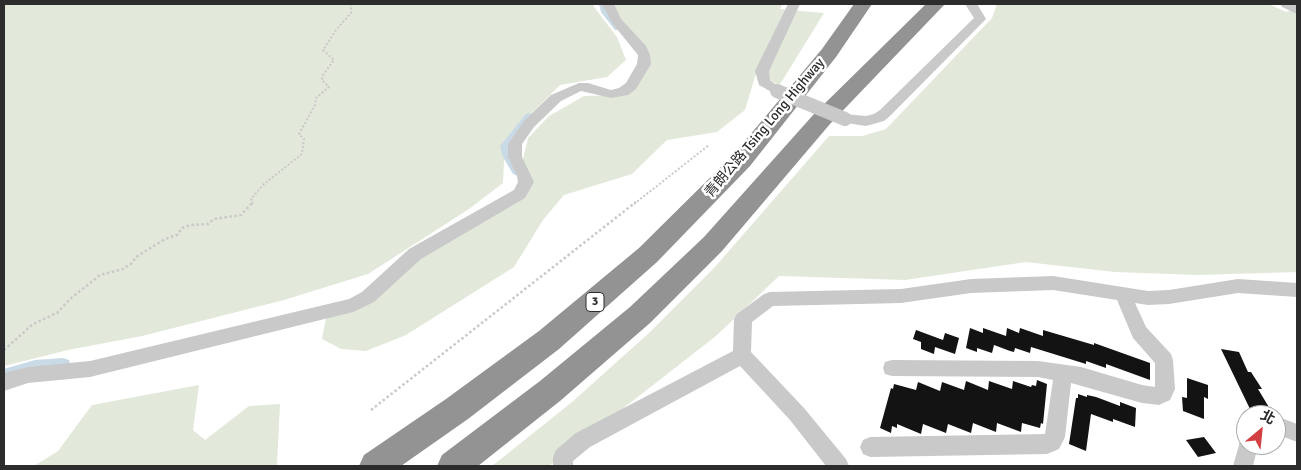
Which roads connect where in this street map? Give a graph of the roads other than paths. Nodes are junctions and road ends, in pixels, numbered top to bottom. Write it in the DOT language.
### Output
graph roads {
  1 [pos="608,4"];
  2 [pos="794,4"];
  3 [pos="862,4"];
  4 [pos="936,4"];
  5 [pos="971,4"];
  6 [pos="1286,4"];
  7 [pos="1297,10"];
  8 [pos="1297,290"];
  9 [pos="1123,295"];
  10 [pos="742,355"];
  11 [pos="892,368"];
  12 [pos="1063,372"];
  13 [pos="4,382"];
  14 [pos="870,447"];
  15 [pos="375,466"];
  16 [pos="453,466"];
  17 [pos="563,466"];
  18 [pos="839,466"];
  1 -- 13 [label="street"];
  2 -- 5 [label="street, bridge"];
  3 -- 15 [label="highway, 青朗公路 Tsing Long Highway / 3"];
  4 -- 16 [label="highway"];
  6 -- 7 [label="street"];
  8 -- 9 [label="street"];
  9 -- 10 [label="street"];
  9 -- 12 [label="street"];
  10 -- 17 [label="street"];
  10 -- 18 [label="street"];
  11 -- 12 [label="street"];
  12 -- 14 [label="street"];
}
